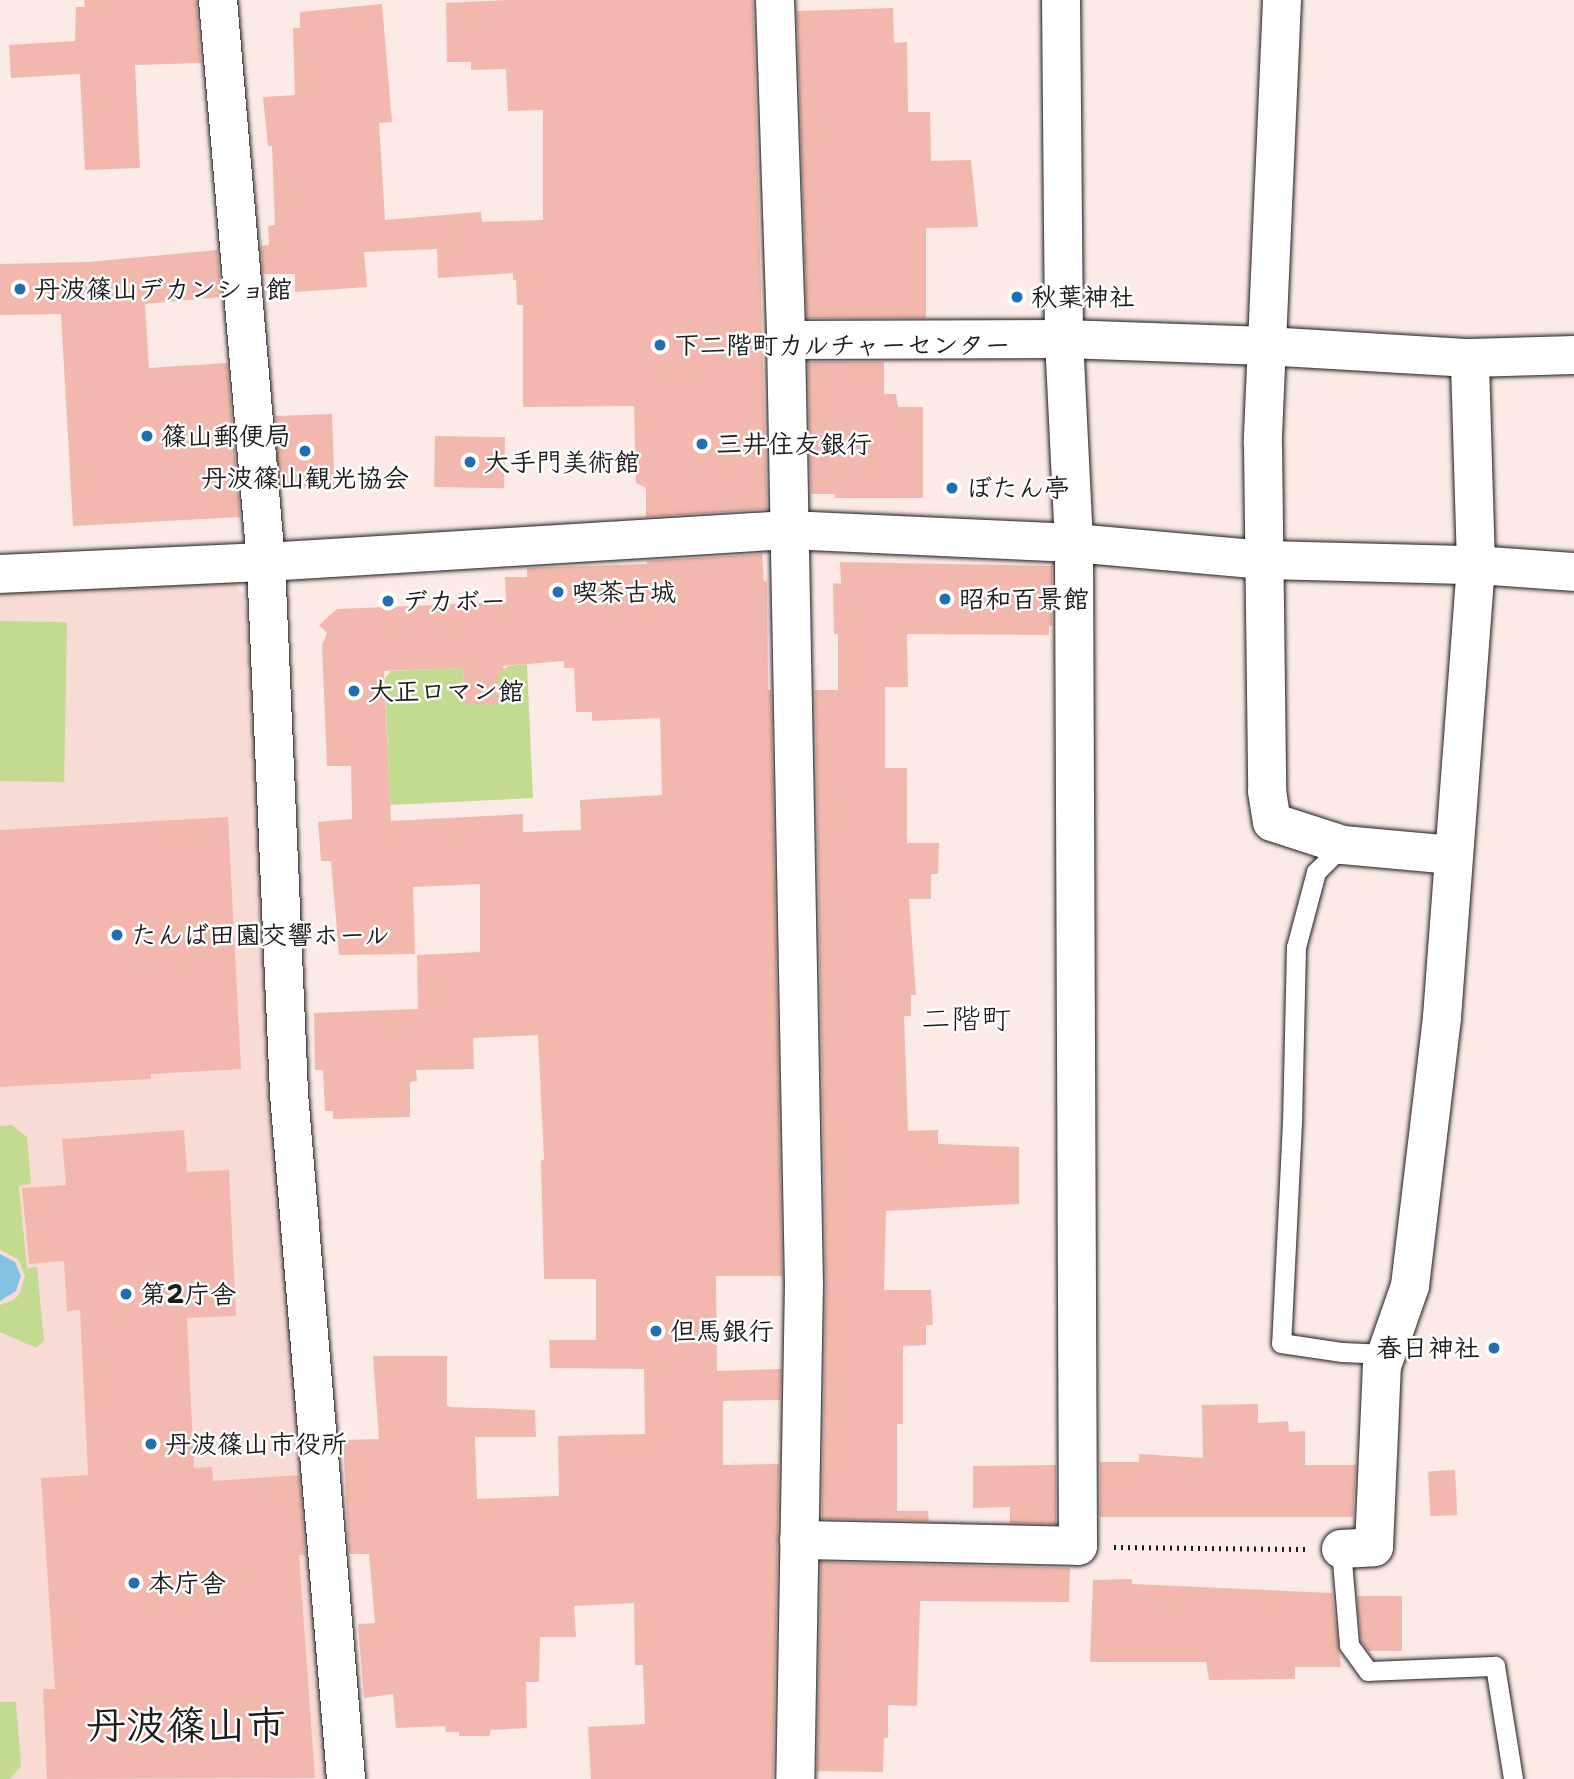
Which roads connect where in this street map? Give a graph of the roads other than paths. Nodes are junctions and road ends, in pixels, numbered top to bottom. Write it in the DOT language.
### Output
graph roads {
  1 [pos="218,0"];
  2 [pos="775,0"];
  3 [pos="1061,0"];
  4 [pos="1282,0"];
  5 [pos="1064,339"];
  6 [pos="786,340"];
  7 [pos="1266,346"];
  8 [pos="1574,355"];
  9 [pos="1470,358"];
  10 [pos="788,530"];
  11 [pos="1074,543"];
  12 [pos="1264,560"];
  13 [pos="266,562"];
  14 [pos="1476,565"];
  15 [pos="1574,572"];
  16 [pos="0,573"];
  17 [pos="1343,845"];
  18 [pos="1453,855"];
  19 [pos="1386,1354"];
  20 [pos="799,1540"];
  21 [pos="1341,1549"];
  22 [pos="346,1779"];
  23 [pos="795,1779"];
  24 [pos="1513,1779"];
  1 -- 13 [label="street"];
  2 -- 6 [label="street"];
  3 -- 5 [label="street"];
  4 -- 7 [label="street"];
  5 -- 6 [label="street"];
  5 -- 7 [label="street"];
  5 -- 11 [label="street"];
  6 -- 10 [label="street"];
  7 -- 9 [label="street"];
  7 -- 12 [label="street"];
  8 -- 9 [label="street"];
  9 -- 14 [label="street"];
  10 -- 11 [label="street"];
  10 -- 13 [label="street"];
  10 -- 20 [label="street"];
  11 -- 12 [label="street"];
  11 -- 20 [label="street"];
  12 -- 14 [label="street"];
  12 -- 17 [label="street"];
  13 -- 16 [label="street"];
  13 -- 22 [label="street"];
  14 -- 15 [label="street"];
  14 -- 18 [label="street"];
  17 -- 18 [label="street"];
  17 -- 19 [label="lane"];
  18 -- 19 [label="street"];
  19 -- 21 [label="street"];
  20 -- 23 [label="street"];
  21 -- 24 [label="lane"];
}
